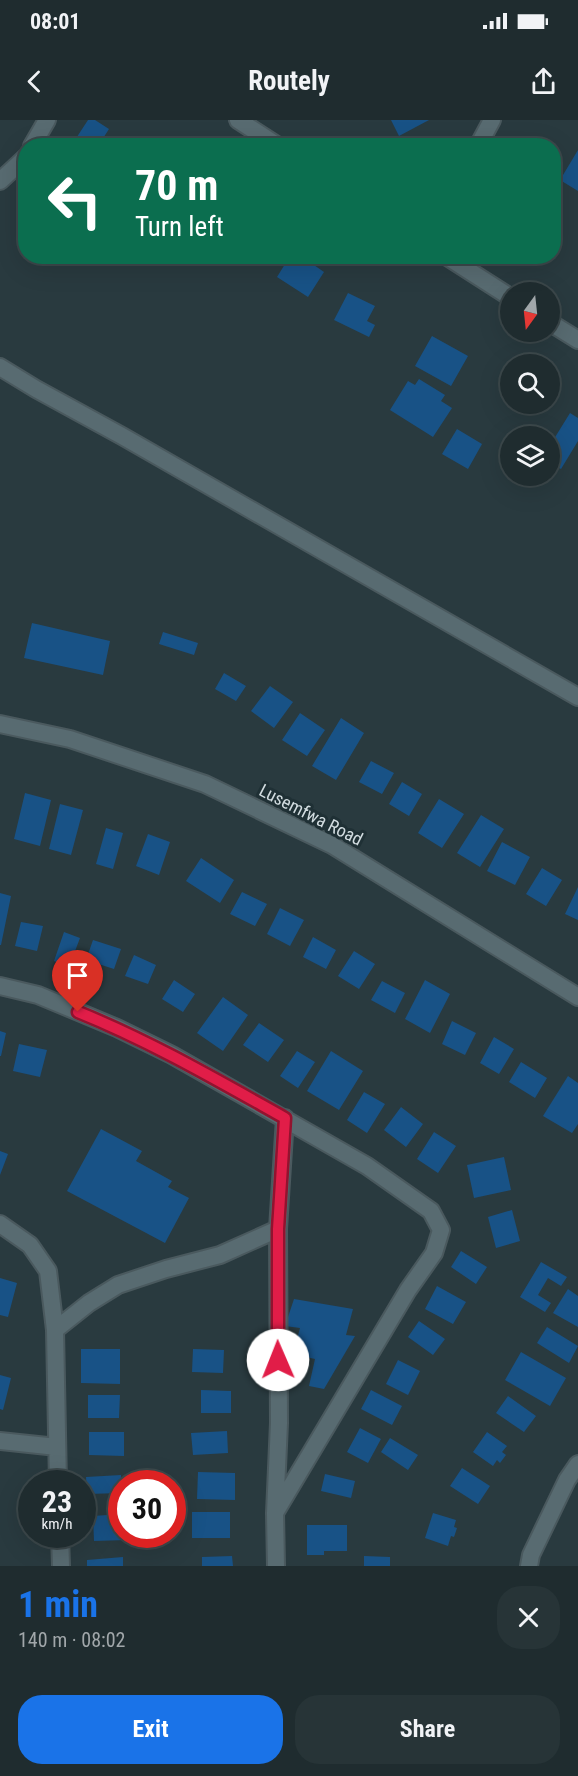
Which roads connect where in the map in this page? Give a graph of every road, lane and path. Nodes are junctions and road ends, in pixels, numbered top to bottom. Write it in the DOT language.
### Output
graph roads {
  1 [pos="47,120"];
  2 [pos="238,120"];
  3 [pos="492,120"];
  4 [pos="37,138"];
  5 [pos="266,138"];
  6 [pos="482,138"];
  7 [pos="18,165"];
  8 [pos="0,182"];
  9 [pos="458,264"];
  10 [pos="500,291"];
  11 [pos="560,329"];
  12 [pos="578,340"];
  13 [pos="0,367"];
  14 [pos="578,697"];
  15 [pos="0,724"];
  16 [pos="0,986"];
  17 [pos="578,997"];
  18 [pos="285,1118"];
  19 [pos="0,1224"];
  20 [pos="278,1229"];
  21 [pos="55,1330"];
  22 [pos="0,1441"];
  23 [pos="57,1447"];
  24 [pos="578,1464"];
  25 [pos="58,1470"];
  26 [pos="275,1513"];
  27 [pos="60,1548"];
  28 [pos="61,1566"];
  29 [pos="276,1566"];
  30 [pos="529,1566"];
  1 -- 4 [label="street"];
  2 -- 5 [label="street"];
  3 -- 6 [label="street"];
  7 -- 8 [label="street"];
  9 -- 10 [label="street"];
  11 -- 12 [label="street"];
  13 -- 14 [label="street"];
  15 -- 17 [label="street, Lusemfwa Road"];
  16 -- 18 [label="street"];
  18 -- 20 [label="street"];
  18 -- 26 [label="street"];
  19 -- 21 [label="street"];
  20 -- 21 [label="street"];
  20 -- 26 [label="street"];
  21 -- 23 [label="street"];
  22 -- 23 [label="street"];
  23 -- 25 [label="street"];
  24 -- 30 [label="street"];
  26 -- 29 [label="street"];
  27 -- 28 [label="street"];
}
